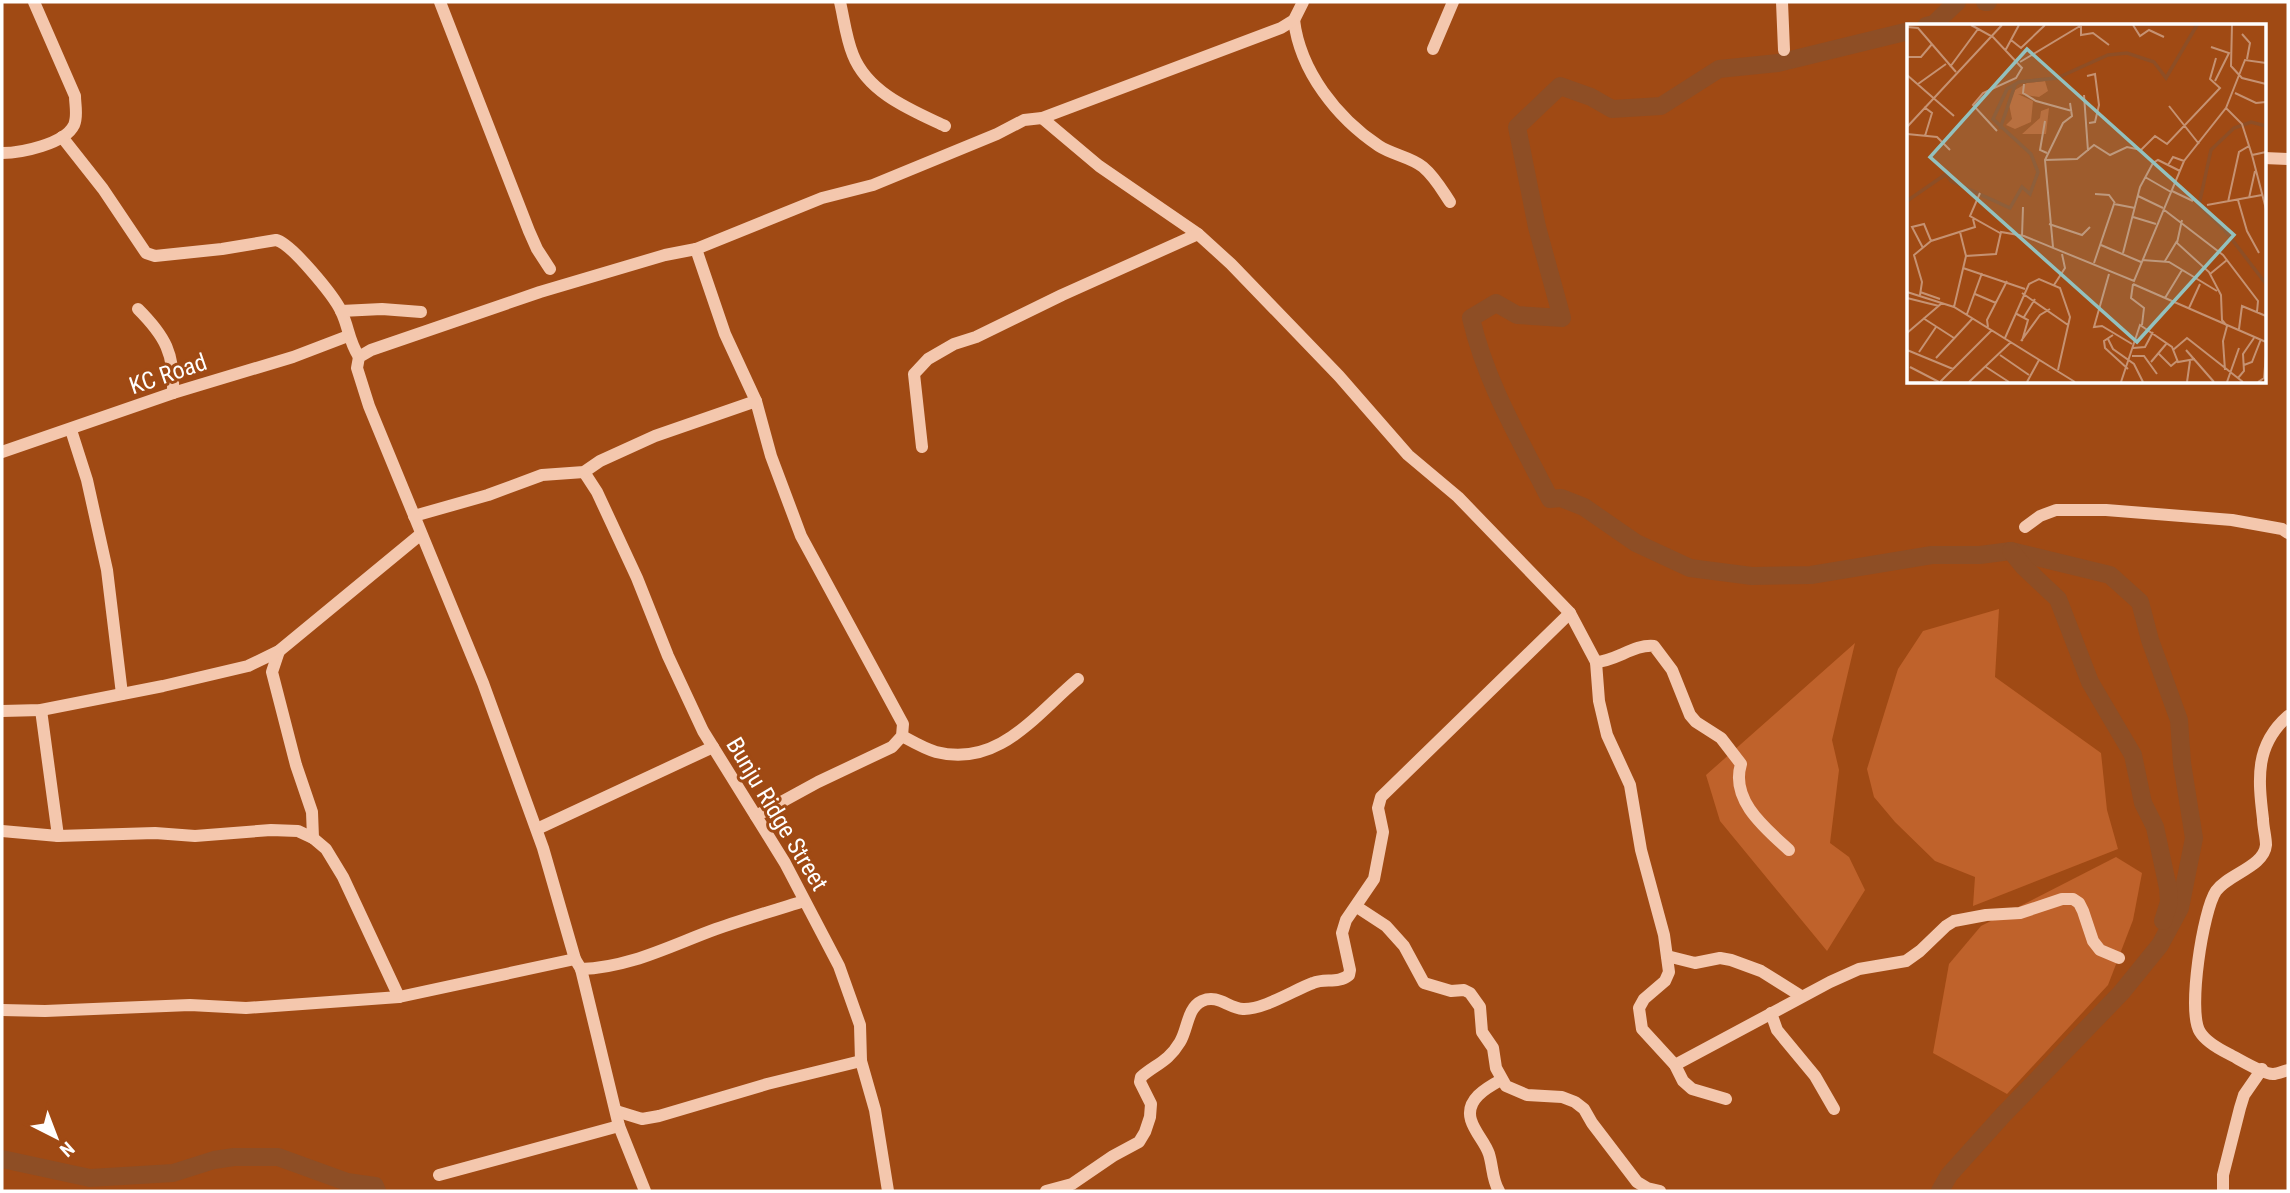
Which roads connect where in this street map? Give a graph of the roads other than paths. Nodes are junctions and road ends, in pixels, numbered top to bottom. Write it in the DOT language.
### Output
graph roads {
  1 [pos="34,2"];
  2 [pos="440,2"];
  3 [pos="840,2"];
  4 [pos="1303,2"];
  5 [pos="1452,2"];
  6 [pos="1782,2"];
  7 [pos="1294,20"];
  8 [pos="1433,49"];
  9 [pos="1784,50"];
  10 [pos="1042,118"];
  11 [pos="945,126"];
  12 [pos="62,137"];
  13 [pos="2,153"];
  14 [pos="2266,158"];
  15 [pos="2288,159"];
  16 [pos="1450,202"];
  17 [pos="1198,234"];
  18 [pos="696,249"];
  19 [pos="550,269"];
  20 [pos="138,309"];
  21 [pos="341,311"];
  22 [pos="421,312"];
  23 [pos="348,336"];
  24 [pos="359,357"];
  25 [pos="173,393"];
  26 [pos="756,401"];
  27 [pos="71,430"];
  28 [pos="922,447"];
  29 [pos="2,453"];
  30 [pos="584,471"];
  31 [pos="414,516"];
  32 [pos="2025,527"];
  33 [pos="2288,533"];
  34 [pos="421,534"];
  35 [pos="1570,613"];
  36 [pos="279,651"];
  37 [pos="1596,662"];
  38 [pos="1078,679"];
  39 [pos="122,694"];
  40 [pos="41,710"];
  41 [pos="2,711"];
  42 [pos="2288,716"];
  43 [pos="902,737"];
  44 [pos="713,747"];
  45 [pos="756,816"];
  46 [pos="537,829"];
  47 [pos="2,831"];
  48 [pos="58,836"];
  49 [pos="313,838"];
  50 [pos="1789,850"];
  51 [pos="804,901"];
  52 [pos="1357,907"];
  53 [pos="1667,956"];
  54 [pos="2119,958"];
  55 [pos="578,964"];
  56 [pos="1801,996"];
  57 [pos="399,997"];
  58 [pos="2,1010"];
  59 [pos="1771,1013"];
  60 [pos="861,1060"];
  61 [pos="1675,1065"];
  62 [pos="2262,1069"];
  63 [pos="2288,1070"];
  64 [pos="1501,1080"];
  65 [pos="1726,1099"];
  66 [pos="1834,1109"];
  67 [pos="616,1111"];
  68 [pos="619,1126"];
  69 [pos="439,1175"];
  70 [pos="645,1191"];
  71 [pos="888,1191"];
  72 [pos="1046,1191"];
  73 [pos="1499,1191"];
  74 [pos="1660,1191"];
  75 [pos="2223,1191"];
  1 -- 12 [label="street"];
  2 -- 19 [label="street"];
  3 -- 11 [label="street"];
  4 -- 7 [label="street"];
  5 -- 8 [label="street"];
  6 -- 9 [label="street"];
  7 -- 10 [label="street"];
  7 -- 16 [label="street"];
  10 -- 17 [label="street"];
  10 -- 18 [label="street"];
  12 -- 13 [label="street"];
  12 -- 21 [label="street"];
  14 -- 15 [label="street"];
  17 -- 28 [label="street"];
  17 -- 35 [label="street"];
  18 -- 24 [label="street"];
  18 -- 26 [label="street"];
  20 -- 25 [label="street"];
  21 -- 22 [label="street"];
  21 -- 23 [label="street"];
  23 -- 24 [label="street"];
  23 -- 25 [label="street, KC Road"];
  24 -- 31 [label="street"];
  25 -- 27 [label="street, KC Road"];
  26 -- 30 [label="street"];
  26 -- 43 [label="street"];
  27 -- 29 [label="street, KC Road"];
  27 -- 39 [label="street"];
  30 -- 31 [label="street"];
  30 -- 44 [label="street, Bunju Ridge Street"];
  31 -- 34 [label="street"];
  32 -- 33 [label="street"];
  34 -- 36 [label="street"];
  34 -- 46 [label="street"];
  35 -- 37 [label="street"];
  35 -- 52 [label="street"];
  36 -- 39 [label="street"];
  36 -- 49 [label="street"];
  37 -- 50 [label="street"];
  37 -- 53 [label="street"];
  38 -- 43 [label="street"];
  39 -- 40 [label="street"];
  40 -- 41 [label="street"];
  40 -- 48 [label="street"];
  42 -- 62 [label="street"];
  43 -- 45 [label="street"];
  44 -- 45 [label="street, Bunju Ridge Street"];
  44 -- 46 [label="street"];
  45 -- 51 [label="street, Bunju Ridge Street"];
  46 -- 55 [label="street"];
  47 -- 48 [label="street"];
  48 -- 49 [label="street"];
  49 -- 57 [label="street"];
  51 -- 55 [label="street"];
  51 -- 60 [label="street, Bunju Ridge Street"];
  52 -- 64 [label="street"];
  52 -- 72 [label="street"];
  53 -- 56 [label="street"];
  53 -- 61 [label="street"];
  54 -- 56 [label="street"];
  55 -- 57 [label="street"];
  55 -- 67 [label="street"];
  56 -- 59 [label="street"];
  57 -- 58 [label="street"];
  59 -- 61 [label="street"];
  59 -- 66 [label="street"];
  60 -- 67 [label="street"];
  60 -- 71 [label="street, Bunju Ridge Street"];
  61 -- 65 [label="street"];
  62 -- 63 [label="street"];
  62 -- 75 [label="street"];
  64 -- 73 [label="street"];
  64 -- 74 [label="street"];
  67 -- 68 [label="street"];
  68 -- 69 [label="street"];
  68 -- 70 [label="street"];
}
